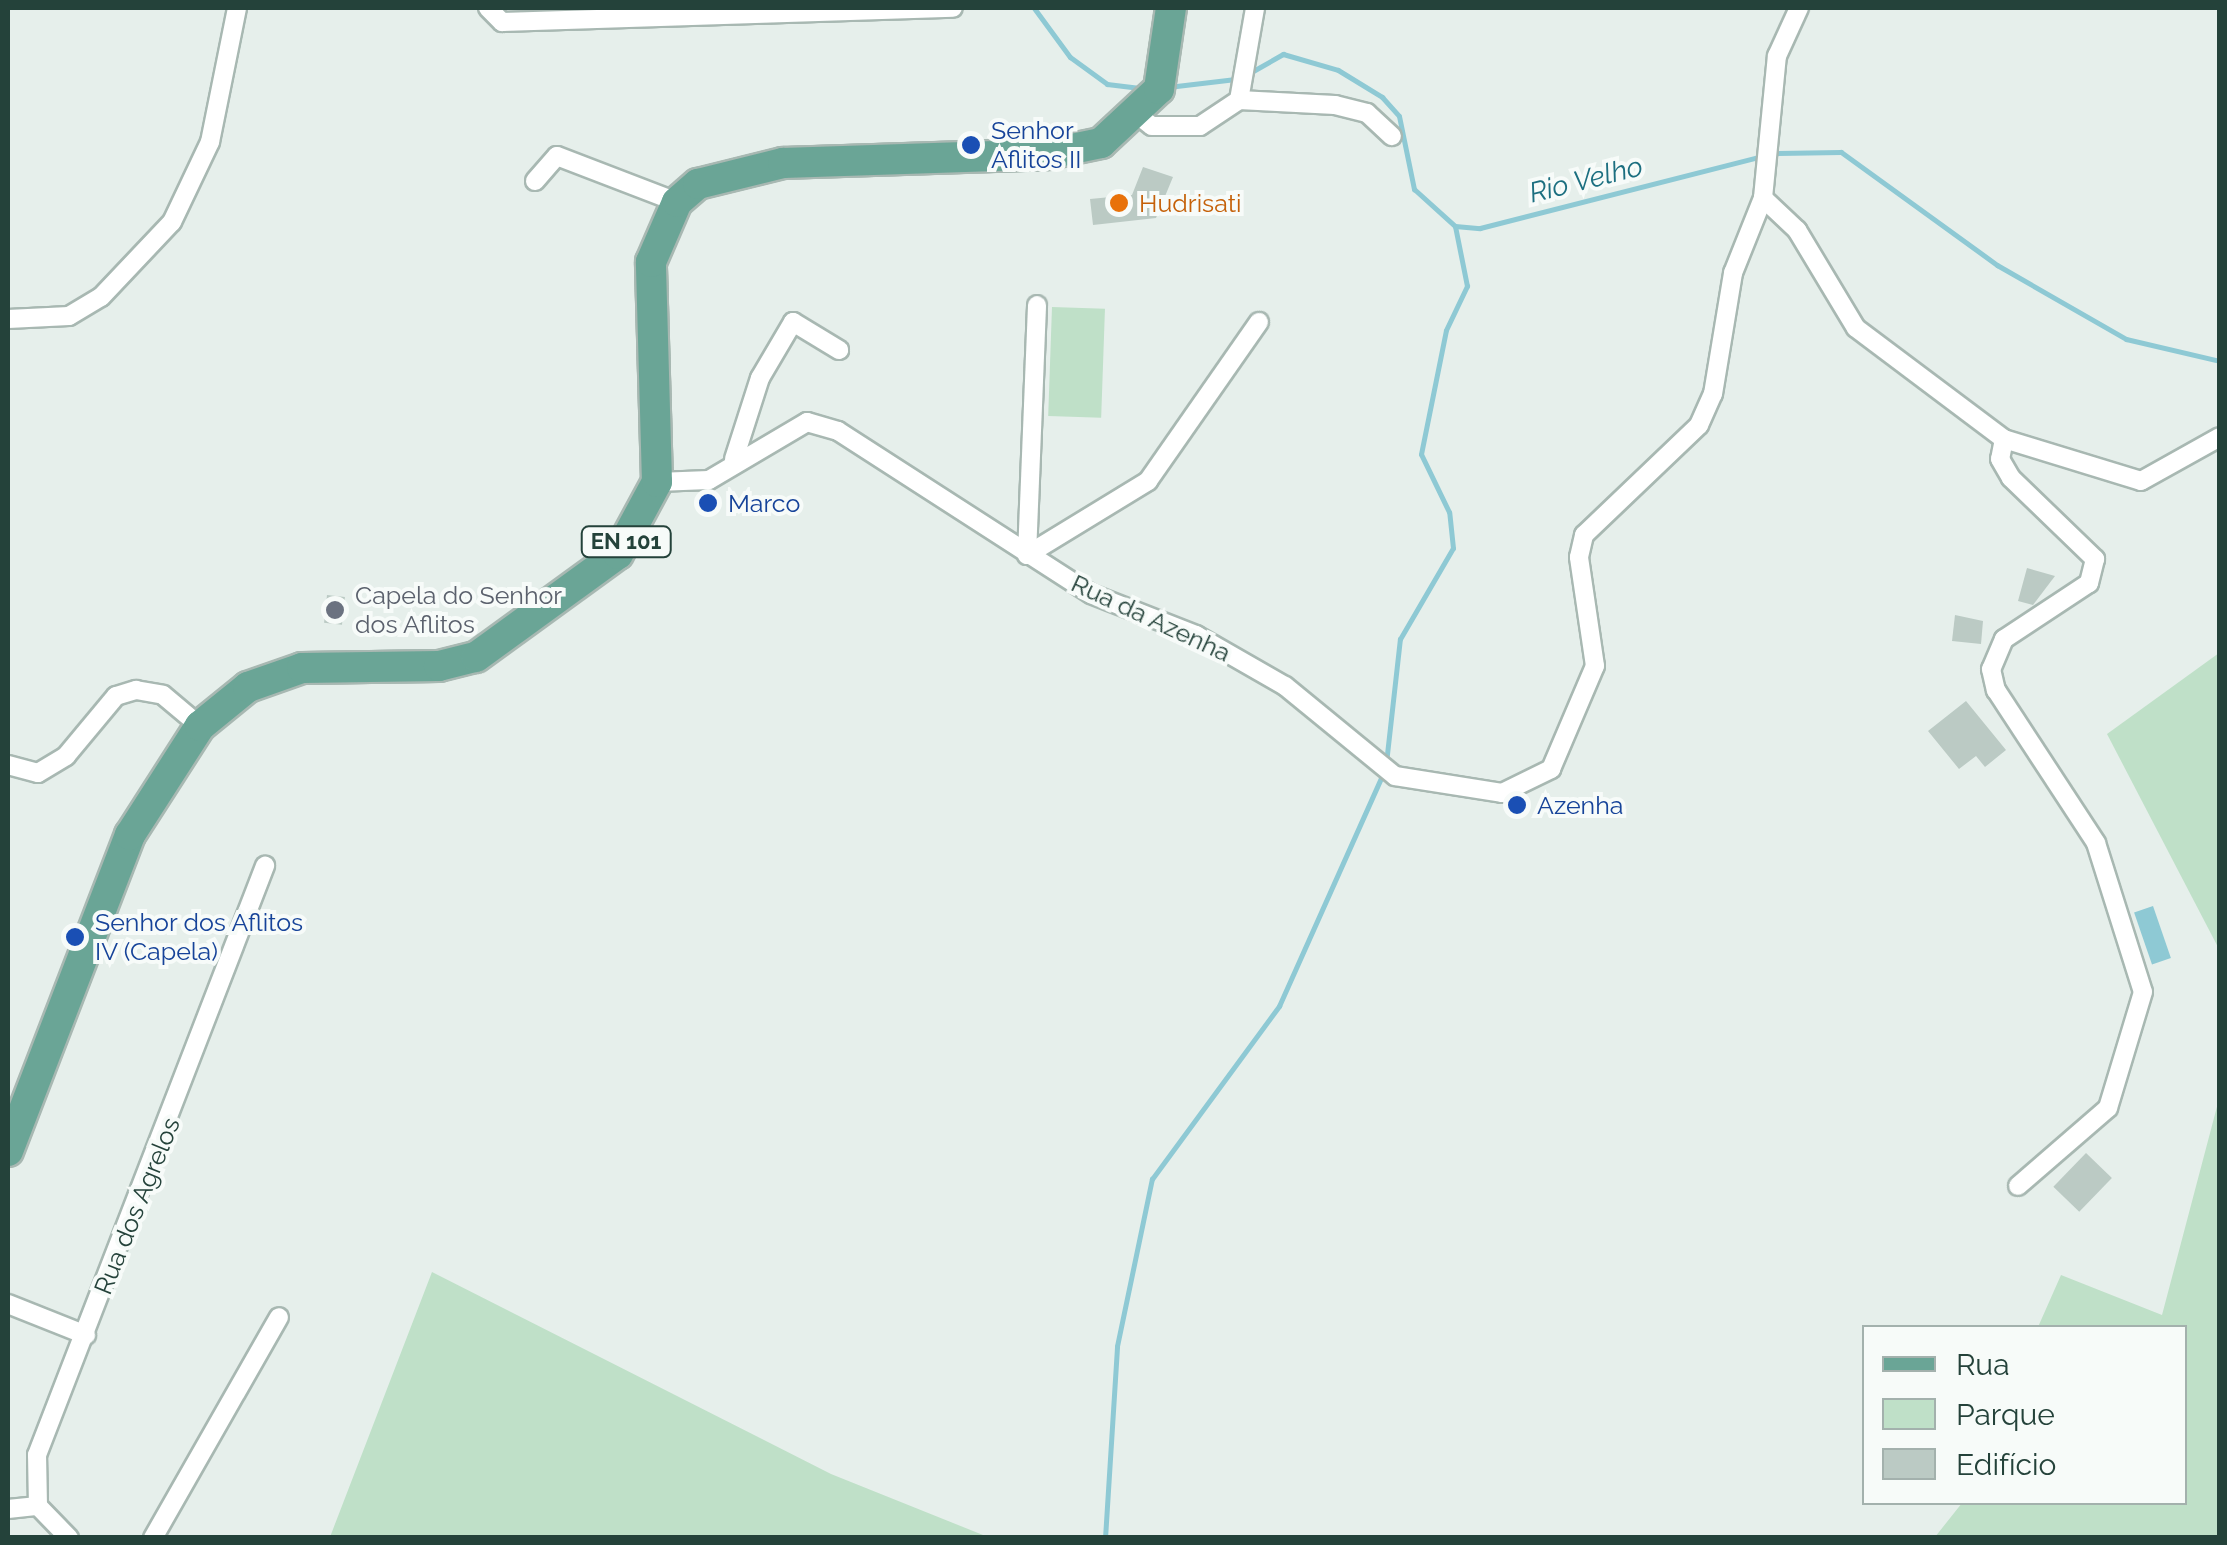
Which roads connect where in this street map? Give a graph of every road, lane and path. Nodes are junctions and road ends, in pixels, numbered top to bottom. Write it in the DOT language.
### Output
graph roads {
  1 [pos="236,8"];
  2 [pos="488,8"];
  3 [pos="953,8"];
  4 [pos="1171,8"];
  5 [pos="1255,8"];
  6 [pos="1799,8"];
  7 [pos="791,13"];
  8 [pos="669,14"];
  9 [pos="1239,100"];
  10 [pos="1139,116"];
  11 [pos="1392,136"];
  12 [pos="536,181"];
  13 [pos="1764,198"];
  14 [pos="677,202"];
  15 [pos="1037,305"];
  16 [pos="8,319"];
  17 [pos="1260,322"];
  18 [pos="839,350"];
  19 [pos="2220,437"];
  20 [pos="2004,438"];
  21 [pos="734,458"];
  22 [pos="658,482"];
  23 [pos="1028,555"];
  24 [pos="200,726"];
  25 [pos="8,765"];
  26 [pos="265,866"];
  27 [pos="8,1151"];
  28 [pos="2018,1186"];
  29 [pos="8,1304"];
  30 [pos="279,1318"];
  31 [pos="86,1335"];
  32 [pos="38,1506"];
  33 [pos="8,1509"];
  34 [pos="67,1537"];
  35 [pos="153,1538"];
  1 -- 16 [label="street"];
  2 -- 8 [label="street"];
  3 -- 7 [label="street"];
  4 -- 10 [label="main road"];
  5 -- 9 [label="street"];
  6 -- 13 [label="street"];
  7 -- 8 [label="street"];
  9 -- 10 [label="street"];
  9 -- 11 [label="street"];
  10 -- 14 [label="main road"];
  12 -- 14 [label="street"];
  13 -- 20 [label="street"];
  13 -- 23 [label="street, Rua da Azenha"];
  14 -- 22 [label="main road"];
  15 -- 23 [label="street"];
  17 -- 23 [label="street"];
  18 -- 21 [label="street"];
  19 -- 20 [label="street"];
  20 -- 28 [label="street"];
  21 -- 22 [label="street"];
  21 -- 23 [label="street"];
  22 -- 24 [label="main road, EN 101"];
  24 -- 25 [label="street"];
  24 -- 27 [label="main road, EN 101"];
  26 -- 31 [label="street, Rua dos Agrelos"];
  29 -- 31 [label="street"];
  30 -- 35 [label="street"];
  31 -- 32 [label="street, Rua dos Agrelos"];
  32 -- 33 [label="street"];
  32 -- 34 [label="street"];
}
